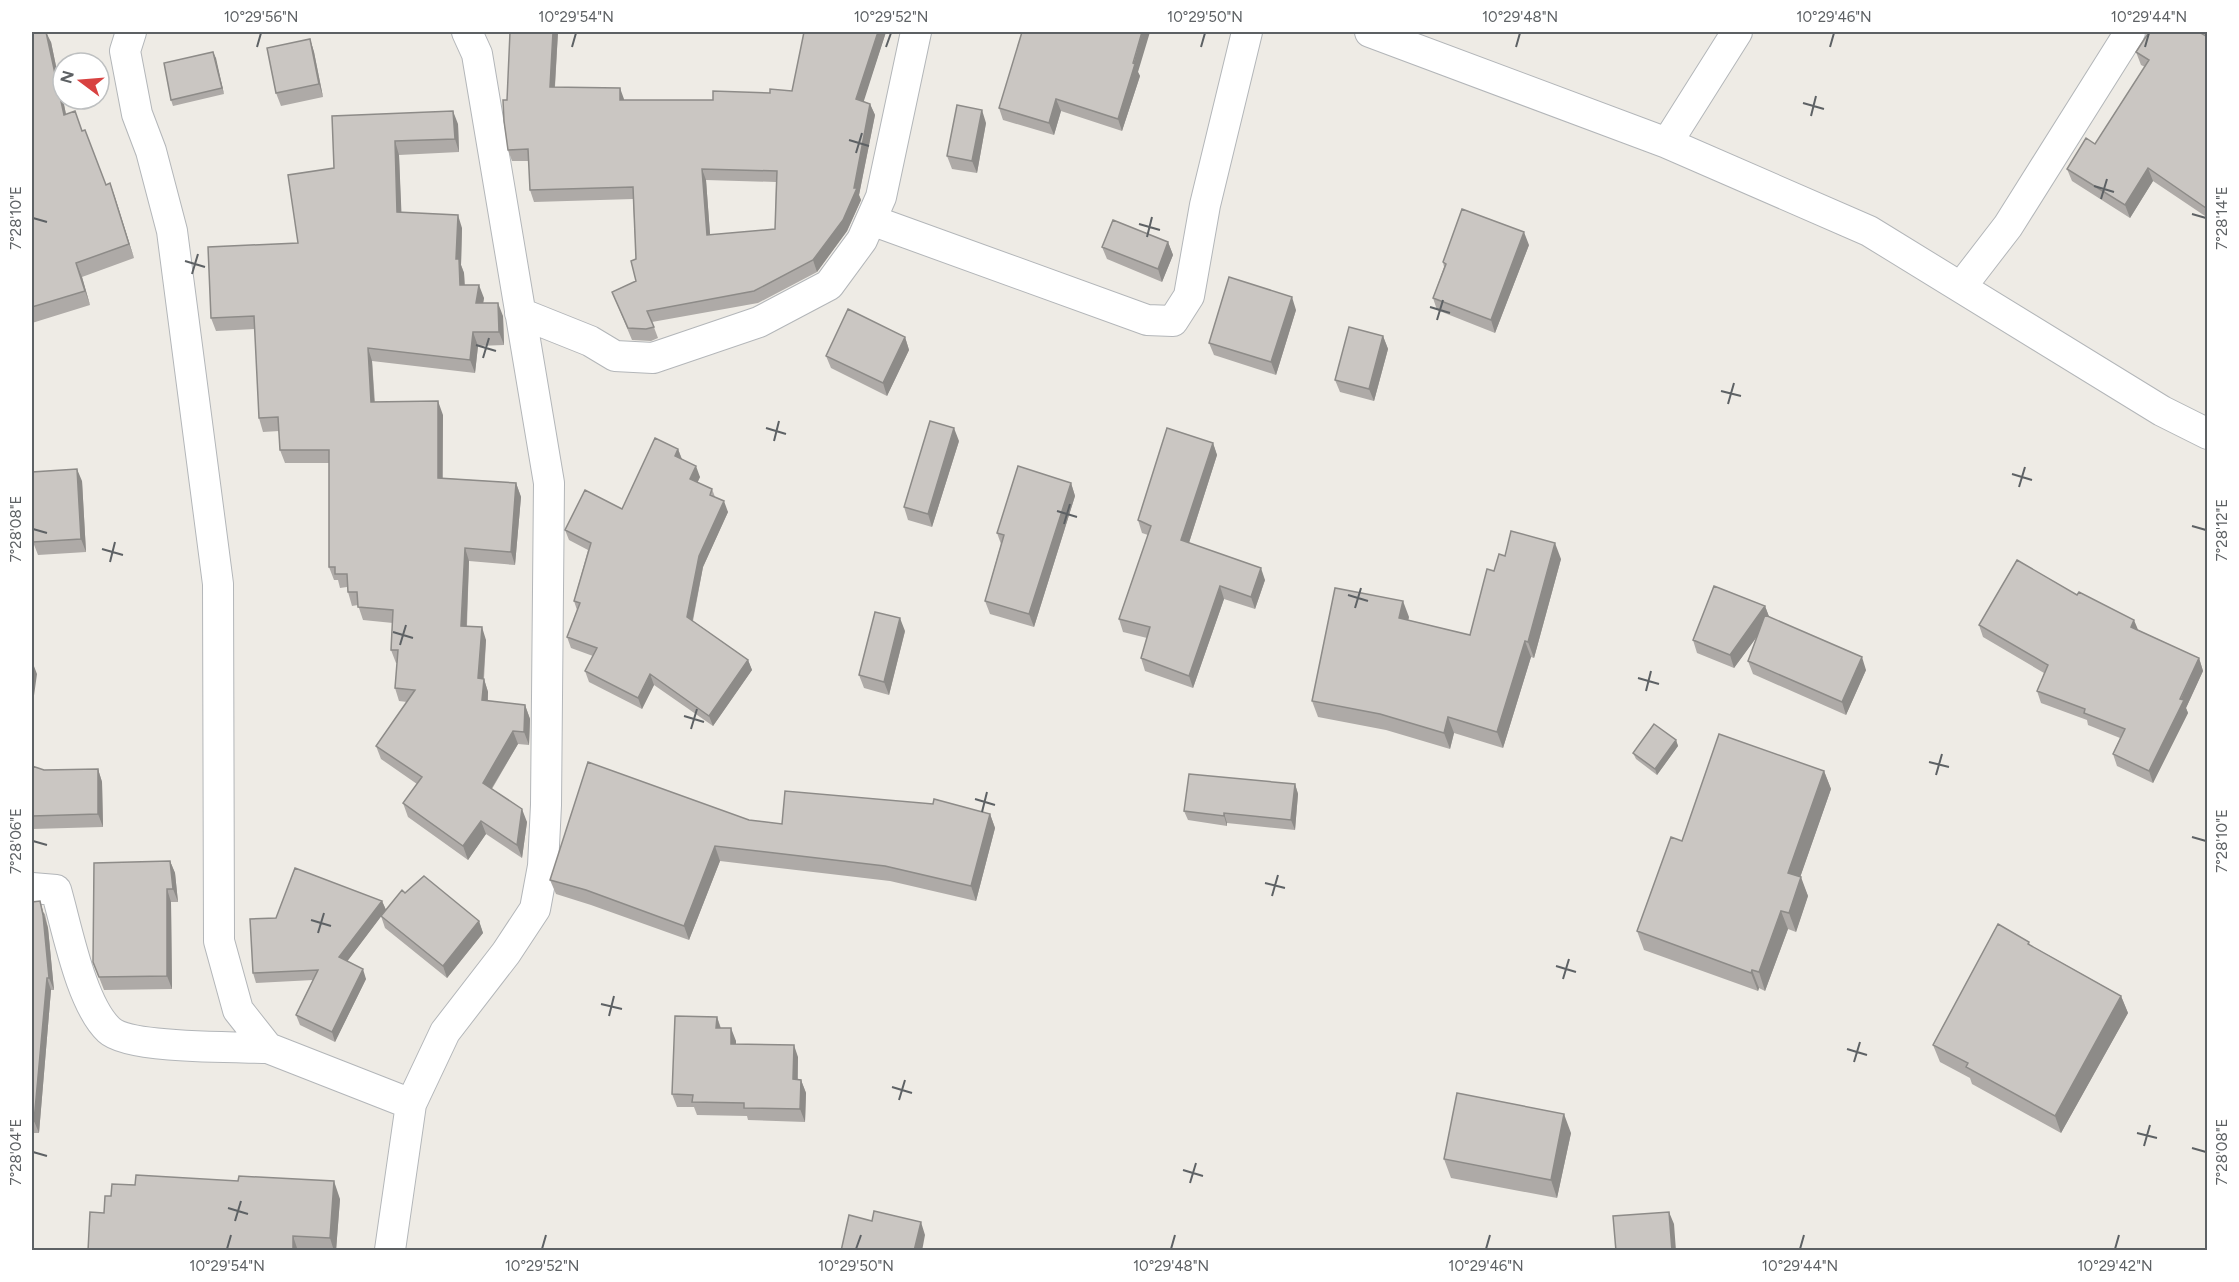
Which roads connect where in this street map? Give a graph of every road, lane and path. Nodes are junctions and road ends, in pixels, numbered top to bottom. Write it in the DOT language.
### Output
graph roads {
  1 [pos="131,32"];
  2 [pos="467,32"];
  3 [pos="916,32"];
  4 [pos="1247,32"];
  5 [pos="1370,32"];
  6 [pos="1737,32"];
  7 [pos="2130,32"];
  8 [pos="1419,40"];
  9 [pos="1667,143"];
  10 [pos="871,220"];
  11 [pos="1961,287"];
  12 [pos="520,313"];
  13 [pos="2208,434"];
  14 [pos="32,888"];
  15 [pos="268,1048"];
  16 [pos="411,1104"];
  17 [pos="390,1251"];
  1 -- 15 [label="street"];
  2 -- 12 [label="street"];
  3 -- 10 [label="street"];
  4 -- 10 [label="street"];
  5 -- 8 [label="street"];
  6 -- 9 [label="street"];
  7 -- 11 [label="street"];
  8 -- 9 [label="street"];
  9 -- 11 [label="street"];
  10 -- 12 [label="street"];
  11 -- 13 [label="street"];
  12 -- 16 [label="street"];
  14 -- 15 [label="street"];
  15 -- 16 [label="street"];
  16 -- 17 [label="street"];
}
